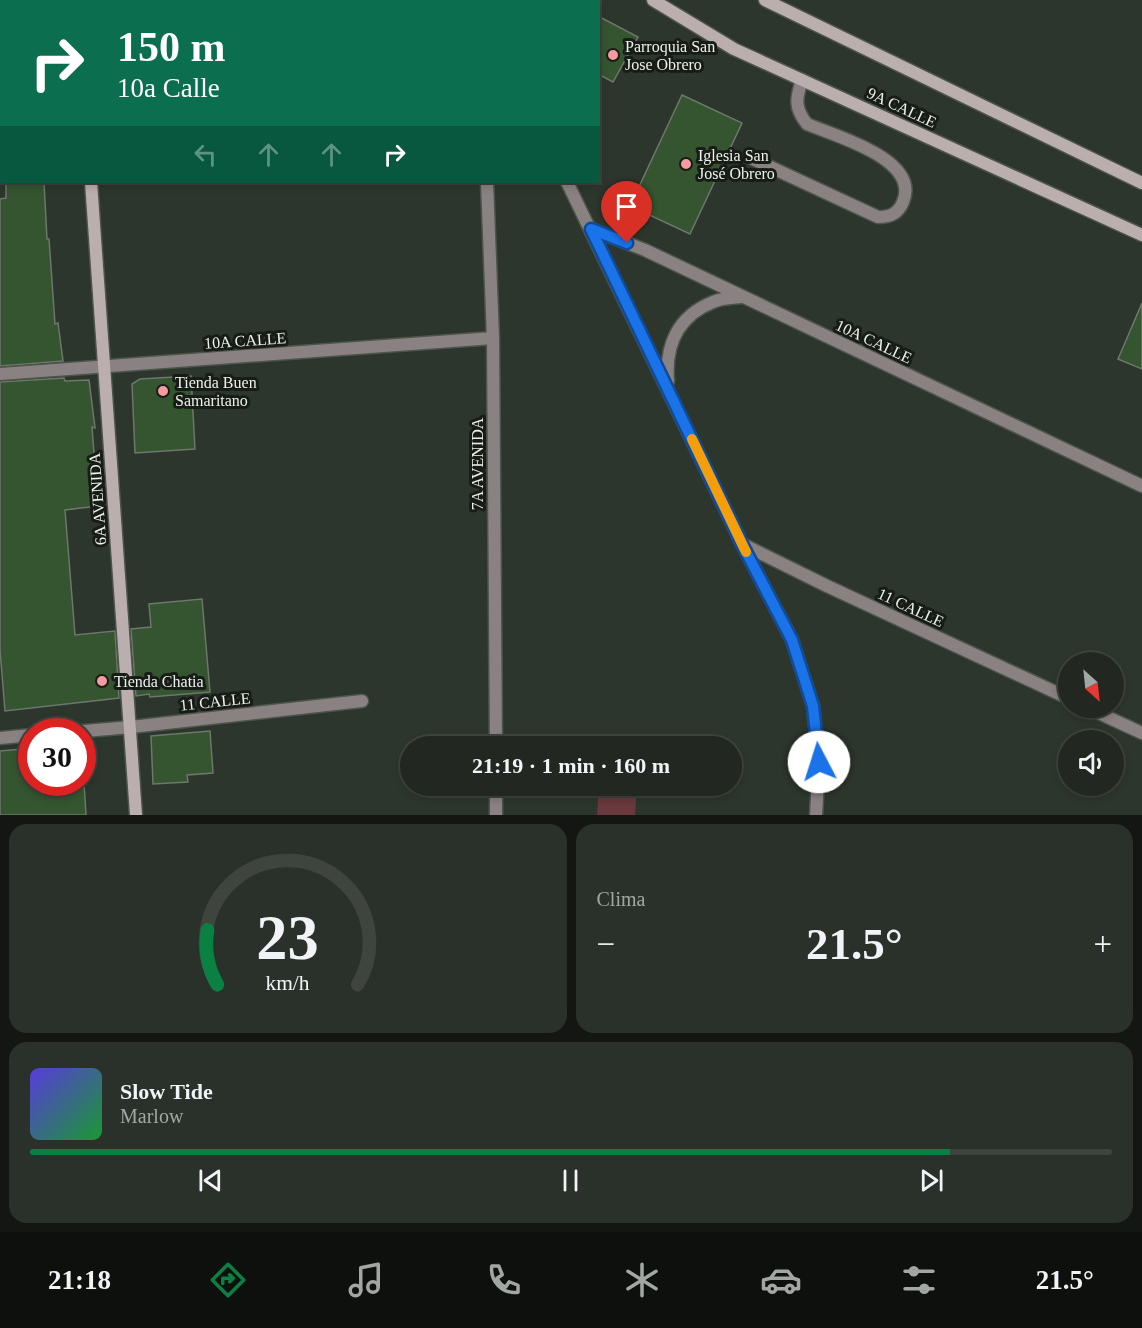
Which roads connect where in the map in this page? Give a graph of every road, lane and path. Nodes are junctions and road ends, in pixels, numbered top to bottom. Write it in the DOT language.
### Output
graph roads {
  1 [pos="653,0"];
  2 [pos="769,1"];
  3 [pos="802,80"];
  4 [pos="751,158"];
  5 [pos="91,183"];
  6 [pos="487,183"];
  7 [pos="568,183"];
  8 [pos="1142,183"];
  9 [pos="591,229"];
  10 [pos="1142,235"];
  11 [pos="741,297"];
  12 [pos="493,338"];
  13 [pos="104,367"];
  14 [pos="0,374"];
  15 [pos="668,389"];
  16 [pos="1142,486"];
  17 [pos="742,544"];
  18 [pos="1058,694"];
  19 [pos="362,701"];
  20 [pos="1110,718"];
  21 [pos="131,728"];
  22 [pos="96,730"];
  23 [pos="1142,733"];
  24 [pos="18,736"];
  25 [pos="496,736"];
  26 [pos="0,738"];
  27 [pos="496,796"];
  28 [pos="136,815"];
  29 [pos="496,815"];
  30 [pos="816,815"];
  1 -- 3 [label="main road, 9A CALLE"];
  2 -- 8 [label="main road"];
  3 -- 4 [label="street"];
  3 -- 10 [label="main road, 9A CALLE"];
  5 -- 13 [label="main road, 6A AVENIDA"];
  6 -- 12 [label="street, 7A AVENIDA"];
  7 -- 9 [label="street"];
  9 -- 11 [label="street, 10A CALLE"];
  9 -- 15 [label="street"];
  11 -- 15 [label="street"];
  11 -- 16 [label="street, 10A CALLE"];
  12 -- 13 [label="street, 10A CALLE"];
  12 -- 25 [label="street, 7A AVENIDA"];
  13 -- 14 [label="street, 10A CALLE"];
  13 -- 21 [label="main road, 6A AVENIDA"];
  15 -- 17 [label="street"];
  17 -- 18 [label="street, 11 CALLE"];
  17 -- 30 [label="street"];
  19 -- 21 [label="street, 11 CALLE"];
  20 -- 23 [label="street"];
  21 -- 22 [label="street, 11 CALLE"];
  21 -- 28 [label="main road, 6A AVENIDA"];
  24 -- 26 [label="street"];
  27 -- 29 [label="street"];
}
